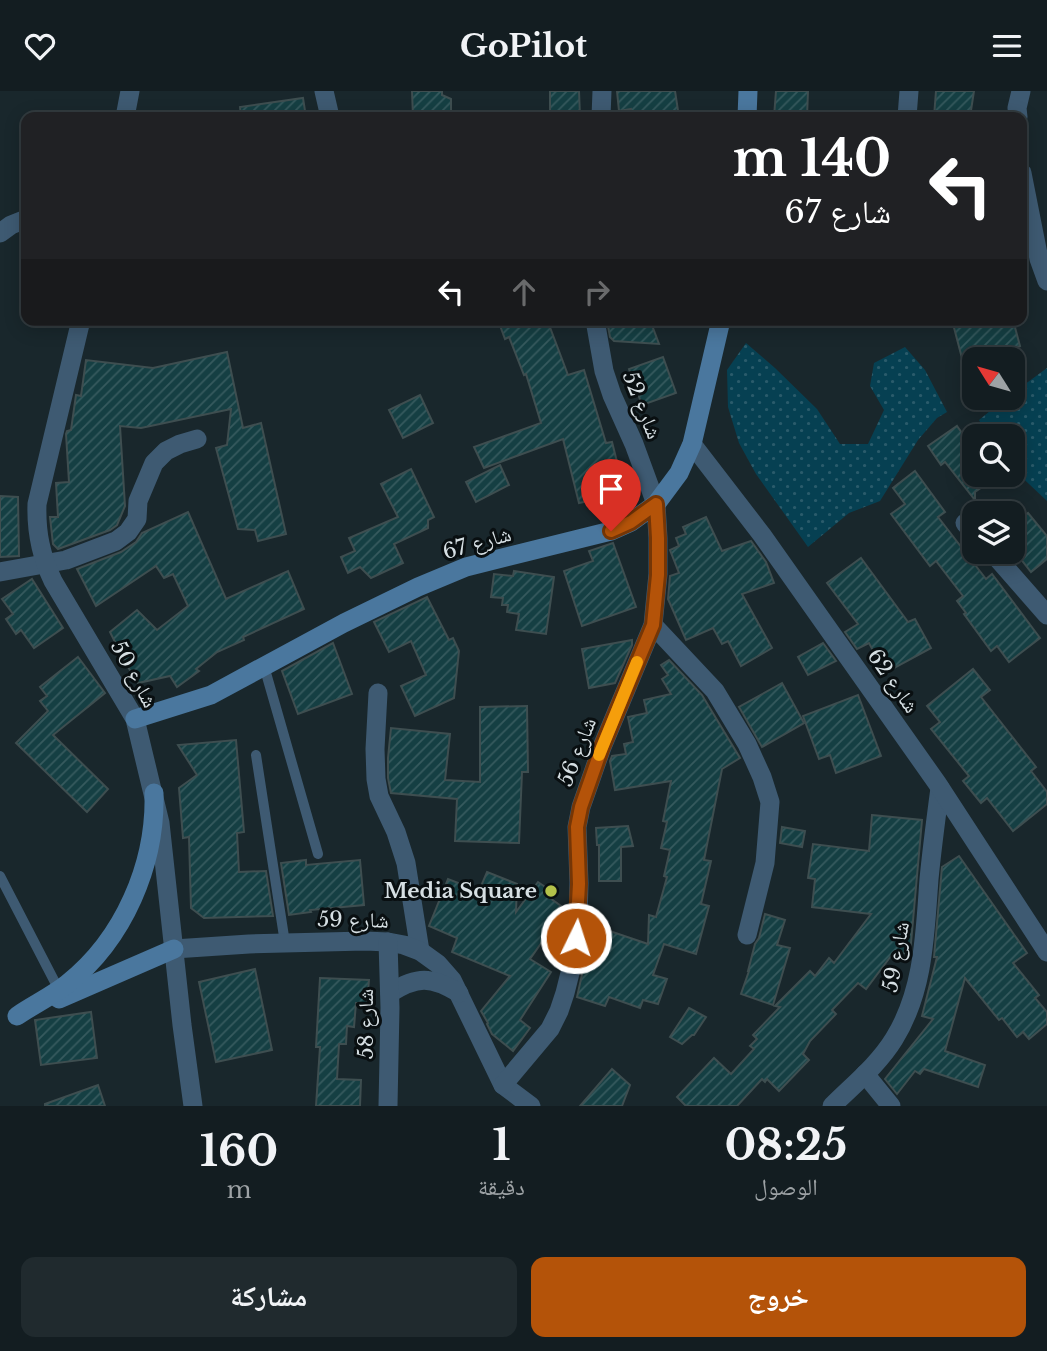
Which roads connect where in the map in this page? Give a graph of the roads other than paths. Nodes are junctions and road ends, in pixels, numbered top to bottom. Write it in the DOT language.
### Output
graph roads {
  1 [pos="130,91"];
  2 [pos="324,91"];
  3 [pos="602,91"];
  4 [pos="748,91"];
  5 [pos="909,91"];
  6 [pos="1020,91"];
  7 [pos="126,112"];
  8 [pos="329,112"];
  9 [pos="601,112"];
  10 [pos="747,112"];
  11 [pos="907,112"];
  12 [pos="1018,112"];
  13 [pos="1027,198"];
  14 [pos="21,221"];
  15 [pos="0,233"];
  16 [pos="1047,281"];
  17 [pos="80,326"];
  18 [pos="596,326"];
  19 [pos="720,326"];
  20 [pos="197,439"];
  21 [pos="692,444"];
  22 [pos="656,504"];
  23 [pos="1002,564"];
  24 [pos="45,565"];
  25 [pos="0,572"];
  26 [pos="1047,615"];
  27 [pos="653,625"];
  28 [pos="264,666"];
  29 [pos="378,692"];
  30 [pos="135,719"];
  31 [pos="256,755"];
  32 [pos="940,788"];
  33 [pos="153,793"];
  34 [pos="318,854"];
  35 [pos="0,876"];
  36 [pos="747,935"];
  37 [pos="388,942"];
  38 [pos="285,943"];
  39 [pos="174,949"];
  40 [pos="420,951"];
  41 [pos="1047,952"];
  42 [pos="59,990"];
  43 [pos="390,993"];
  44 [pos="459,993"];
  45 [pos="8,1019"];
  46 [pos="865,1073"];
  47 [pos="503,1085"];
  48 [pos="193,1106"];
  49 [pos="388,1106"];
  50 [pos="531,1106"];
  51 [pos="832,1106"];
  52 [pos="891,1106"];
  1 -- 7 [label="street"];
  2 -- 8 [label="street"];
  3 -- 9 [label="street"];
  4 -- 10 [label="main road"];
  5 -- 11 [label="street"];
  6 -- 12 [label="street"];
  13 -- 16 [label="street"];
  14 -- 15 [label="street"];
  17 -- 24 [label="street, شارع 50"];
  18 -- 22 [label="street, شارع 52"];
  19 -- 21 [label="main road, شارع 67"];
  20 -- 24 [label="street"];
  21 -- 22 [label="main road, شارع 67"];
  21 -- 32 [label="street, شارع 62"];
  22 -- 27 [label="street, شارع 56"];
  22 -- 28 [label="main road, شارع 67"];
  23 -- 26 [label="street"];
  24 -- 25 [label="street"];
  24 -- 30 [label="street, شارع 50"];
  27 -- 36 [label="street"];
  27 -- 47 [label="street, شارع 56"];
  28 -- 30 [label="main road, شارع 67"];
  28 -- 34 [label="lane"];
  29 -- 40 [label="street"];
  30 -- 33 [label="street, شارع 50"];
  31 -- 38 [label="lane"];
  32 -- 41 [label="street, شارع 62"];
  32 -- 46 [label="street, شارع 59"];
  33 -- 39 [label="street, شارع 50"];
  33 -- 42 [label="main road"];
  35 -- 42 [label="lane"];
  37 -- 38 [label="street, شارع 59"];
  37 -- 40 [label="street, شارع 59"];
  37 -- 43 [label="street, شارع 58"];
  38 -- 39 [label="street, شارع 59"];
  39 -- 45 [label="main road"];
  39 -- 48 [label="street, شارع 50"];
  40 -- 44 [label="street, شارع 59"];
  42 -- 45 [label="main road"];
  43 -- 44 [label="street"];
  43 -- 49 [label="street, شارع 58"];
  44 -- 47 [label="street, شارع 59"];
  46 -- 51 [label="street, شارع 59"];
  46 -- 52 [label="street"];
  47 -- 50 [label="street, شارع 59"];
}
